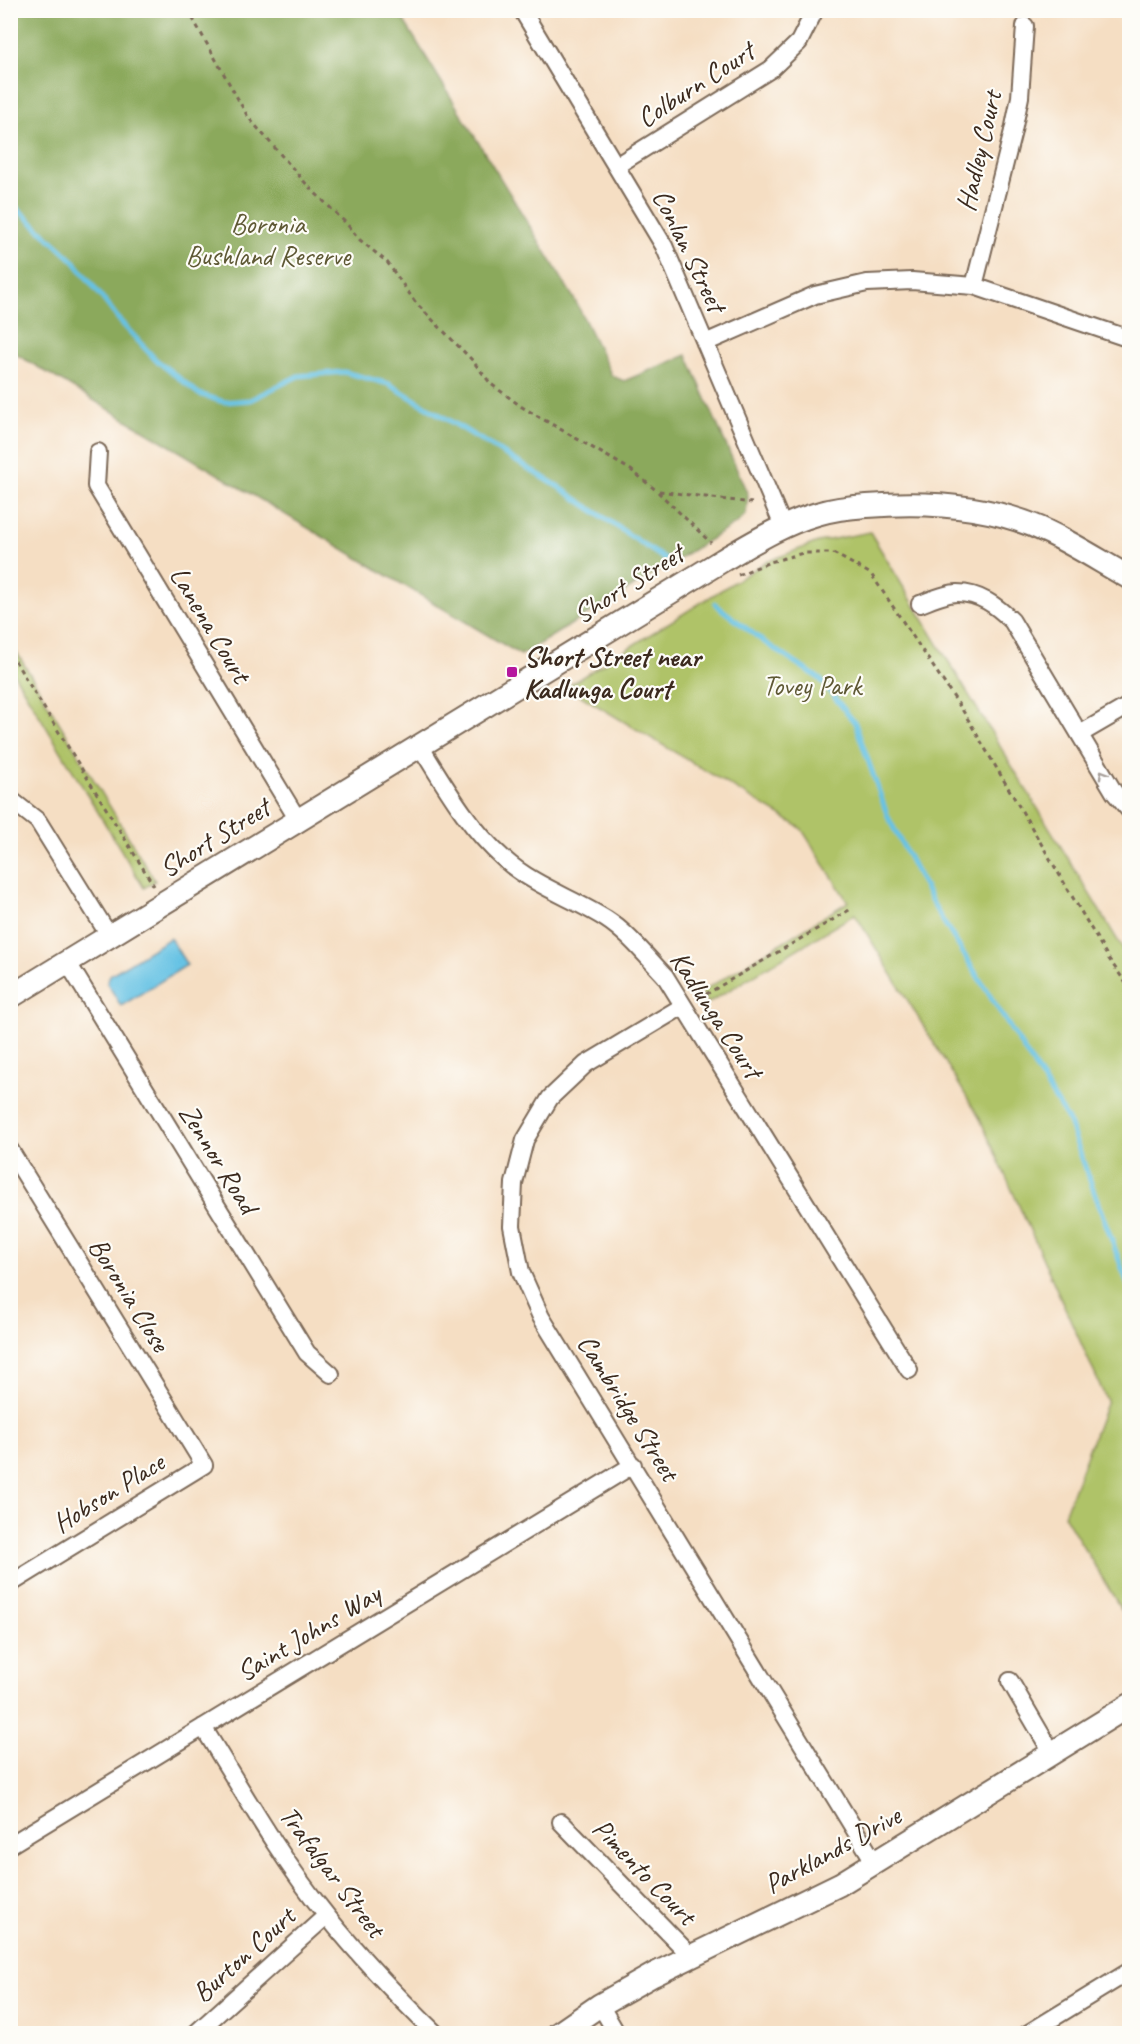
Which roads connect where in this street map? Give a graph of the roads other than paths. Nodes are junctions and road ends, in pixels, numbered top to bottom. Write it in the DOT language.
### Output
graph roads {
  1 [pos="522,10"];
  2 [pos="815,10"];
  3 [pos="1025,26"];
  4 [pos="616,166"];
  5 [pos="974,286"];
  6 [pos="1130,339"];
  7 [pos="705,343"];
  8 [pos="98,452"];
  9 [pos="783,526"];
  10 [pos="1130,578"];
  11 [pos="920,604"];
  12 [pos="1130,705"];
  13 [pos="1080,734"];
  14 [pos="420,746"];
  15 [pos="10,799"];
  16 [pos="1130,811"];
  17 [pos="298,820"];
  18 [pos="110,937"];
  19 [pos="68,963"];
  20 [pos="10,997"];
  21 [pos="683,1006"];
  22 [pos="10,1150"];
  23 [pos="909,1370"];
  24 [pos="331,1374"];
  25 [pos="204,1465"];
  26 [pos="633,1465"];
  27 [pos="10,1584"];
  28 [pos="1010,1681"];
  29 [pos="1130,1705"];
  30 [pos="203,1727"];
  31 [pos="1052,1753"];
  32 [pos="561,1822"];
  33 [pos="10,1845"];
  34 [pos="875,1863"];
  35 [pos="326,1916"];
  36 [pos="691,1956"];
  37 [pos="1130,1971"];
  38 [pos="600,2005"];
  39 [pos="195,2034"];
  40 [pos="436,2034"];
  41 [pos="558,2034"];
  42 [pos="617,2034"];
  43 [pos="1027,2034"];
  1 -- 4 [label="street, Conlan Street"];
  2 -- 4 [label="street, Colburn Court"];
  3 -- 5 [label="street, Hadley Court"];
  4 -- 7 [label="street, Conlan Street"];
  5 -- 6 [label="street"];
  5 -- 7 [label="street"];
  7 -- 9 [label="street, Conlan Street"];
  8 -- 17 [label="street, Lanena Court"];
  9 -- 10 [label="street, Short Street"];
  9 -- 14 [label="street, Short Street"];
  11 -- 13 [label="street"];
  12 -- 13 [label="street"];
  16 -- 13 [label="street, one-way"];
  14 -- 17 [label="street, Short Street"];
  14 -- 21 [label="street, Kadlunga Court"];
  15 -- 18 [label="street"];
  17 -- 18 [label="street, Short Street"];
  18 -- 19 [label="street, Short Street"];
  19 -- 20 [label="street, Short Street"];
  19 -- 24 [label="street, Zennor Road"];
  21 -- 23 [label="street, Kadlunga Court"];
  21 -- 26 [label="street, Cambridge Street"];
  22 -- 25 [label="street, Boronia Close"];
  25 -- 27 [label="street, Hobson Place"];
  26 -- 30 [label="street, Saint Johns Way"];
  26 -- 34 [label="street, Cambridge Street"];
  28 -- 31 [label="street"];
  29 -- 31 [label="street, Parklands Drive"];
  30 -- 33 [label="street, Saint Johns Way"];
  30 -- 35 [label="street, Trafalgar Street"];
  31 -- 34 [label="street, Parklands Drive"];
  32 -- 36 [label="street, Pimento Court"];
  34 -- 36 [label="street, Parklands Drive"];
  35 -- 39 [label="street, Burton Court"];
  35 -- 40 [label="street, Trafalgar Street"];
  36 -- 38 [label="street, Parklands Drive"];
  37 -- 43 [label="street"];
  38 -- 41 [label="street, Parklands Drive"];
  38 -- 42 [label="street"];
}
